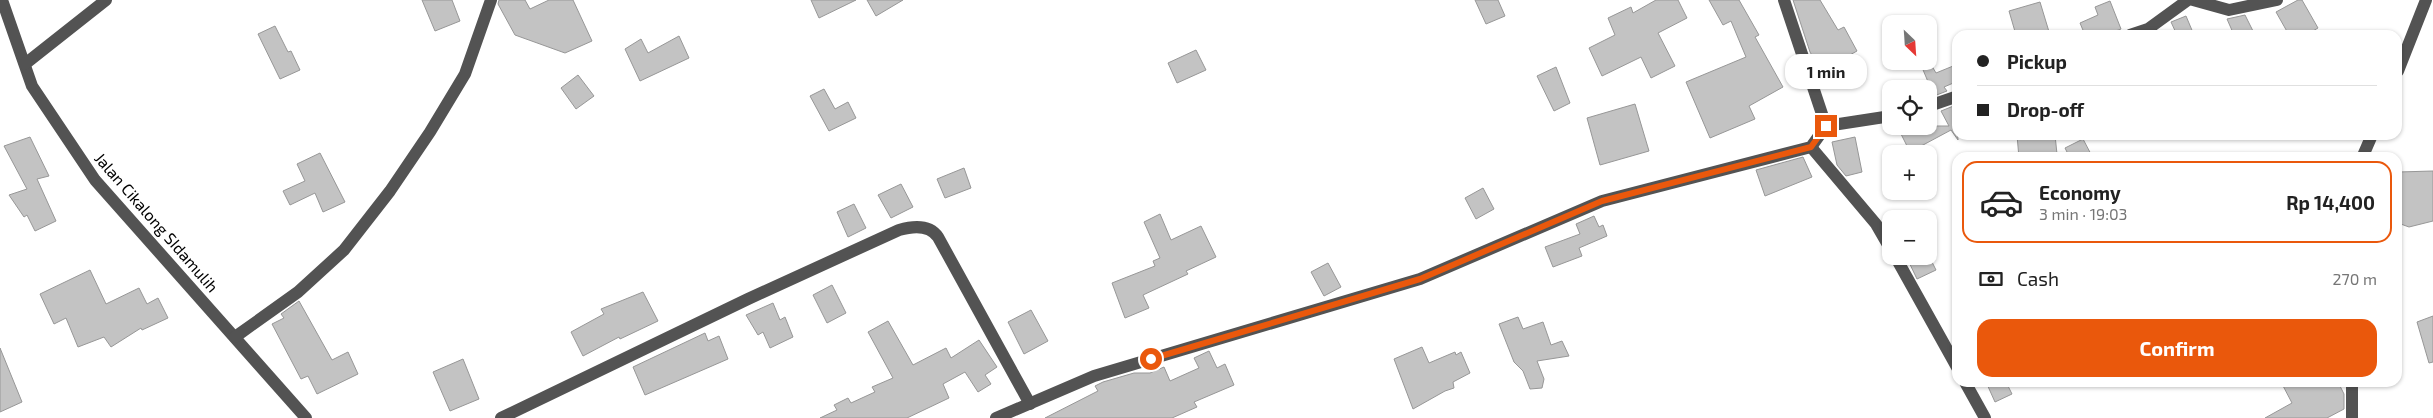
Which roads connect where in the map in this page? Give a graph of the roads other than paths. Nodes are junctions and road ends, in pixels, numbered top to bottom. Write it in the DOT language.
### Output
graph roads {
  1 [pos="2,0"];
  2 [pos="106,0"];
  3 [pos="491,0"];
  4 [pos="1784,0"];
  5 [pos="2188,0"];
  6 [pos="2193,0"];
  7 [pos="2277,0"];
  8 [pos="2426,0"];
  9 [pos="2227,5"];
  10 [pos="2145,30"];
  11 [pos="2402,61"];
  12 [pos="25,64"];
  13 [pos="1952,98"];
  14 [pos="1937,103"];
  15 [pos="1882,117"];
  16 [pos="1826,126"];
  17 [pos="2370,140"];
  18 [pos="1811,147"];
  19 [pos="2365,152"];
  20 [pos="1882,234"];
  21 [pos="1899,265"];
  22 [pos="235,337"];
  23 [pos="1952,358"];
  24 [pos="1968,387"];
  25 [pos="2352,387"];
  26 [pos="1030,404"];
  27 [pos="306,418"];
  28 [pos="501,418"];
  29 [pos="996,418"];
  30 [pos="1985,418"];
  31 [pos="2352,418"];
  1 -- 12 [label="street, Jalan Cikalong SIdamulih"];
  2 -- 12 [label="street"];
  3 -- 22 [label="street"];
  4 -- 16 [label="street"];
  5 -- 10 [label="street"];
  6 -- 9 [label="street"];
  7 -- 9 [label="street"];
  8 -- 11 [label="street"];
  12 -- 22 [label="street, Jalan Cikalong SIdamulih"];
  13 -- 14 [label="street"];
  15 -- 16 [label="street"];
  16 -- 18 [label="street"];
  17 -- 19 [label="street"];
  18 -- 20 [label="street"];
  18 -- 26 [label="street"];
  21 -- 23 [label="street"];
  22 -- 27 [label="street, Jalan Cikalong SIdamulih"];
  24 -- 30 [label="street"];
  25 -- 31 [label="street"];
  26 -- 28 [label="street"];
  26 -- 29 [label="street"];
}
